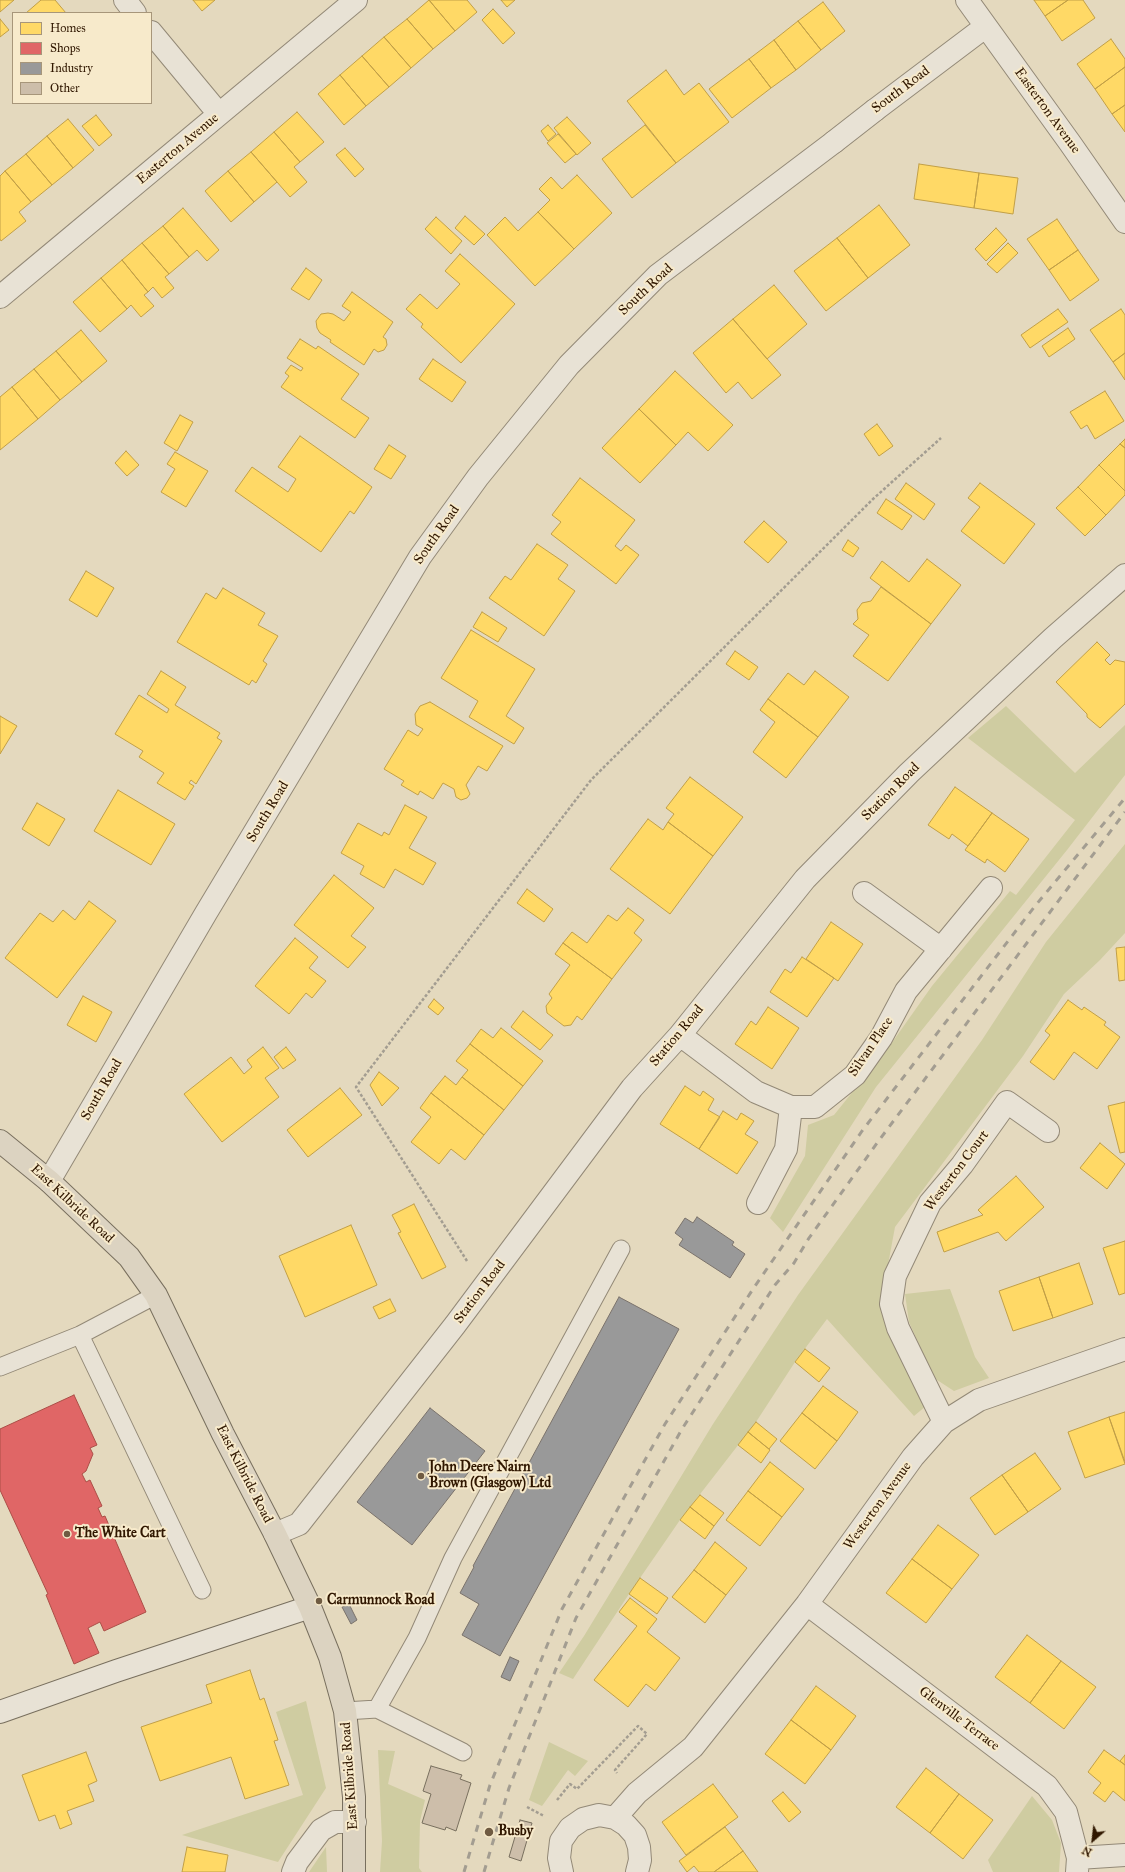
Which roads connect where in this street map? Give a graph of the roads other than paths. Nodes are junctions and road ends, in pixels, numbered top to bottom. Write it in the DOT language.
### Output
graph roads {
  1 [pos="125,0"];
  2 [pos="356,0"];
  3 [pos="967,0"];
  4 [pos="134,12"];
  5 [pos="985,27"];
  6 [pos="152,33"];
  7 [pos="219,114"];
  8 [pos="1125,222"];
  9 [pos="0,297"];
  10 [pos="1125,575"];
  11 [pos="991,888"];
  12 [pos="864,893"];
  13 [pos="941,949"];
  14 [pos="680,1035"];
  15 [pos="791,1108"];
  16 [pos="1048,1131"];
  17 [pos="0,1141"];
  18 [pos="49,1181"];
  19 [pos="758,1203"];
  20 [pos="621,1249"];
  21 [pos="156,1295"];
  22 [pos="80,1335"];
  23 [pos="1125,1349"];
  24 [pos="0,1367"];
  25 [pos="944,1422"];
  26 [pos="275,1534"];
  27 [pos="202,1590"];
  28 [pos="807,1604"];
  29 [pos="310,1607"];
  30 [pos="377,1709"];
  31 [pos="345,1711"];
  32 [pos="0,1712"];
  33 [pos="463,1752"];
  34 [pos="615,1818"];
  35 [pos="355,1822"];
  36 [pos="1125,1855"];
  37 [pos="1078,1865"];
  38 [pos="293,1872"];
  39 [pos="354,1872"];
  40 [pos="562,1872"];
  41 [pos="637,1872"];
  1 -- 4 [label="street"];
  2 -- 7 [label="street, Easterton Avenue"];
  3 -- 5 [label="street, Easterton Avenue"];
  5 -- 8 [label="street, Easterton Avenue"];
  5 -- 18 [label="street, South Road"];
  6 -- 7 [label="street"];
  7 -- 9 [label="street, Easterton Avenue"];
  10 -- 14 [label="street, Station Road"];
  11 -- 13 [label="street, Silvan Place"];
  12 -- 13 [label="street"];
  13 -- 15 [label="street, Silvan Place"];
  14 -- 15 [label="street, Silvan Place"];
  14 -- 26 [label="street, Station Road"];
  15 -- 19 [label="street"];
  16 -- 25 [label="street, Westerton Court"];
  17 -- 18 [label="main road, East Kilbride Road"];
  18 -- 21 [label="main road, East Kilbride Road"];
  20 -- 30 [label="lane"];
  21 -- 22 [label="lane"];
  21 -- 26 [label="main road, East Kilbride Road"];
  22 -- 24 [label="lane"];
  22 -- 27 [label="lane"];
  23 -- 25 [label="street, Westerton Avenue"];
  25 -- 28 [label="street, Westerton Avenue"];
  26 -- 29 [label="main road, East Kilbride Road"];
  28 -- 34 [label="street, Westerton Avenue"];
  28 -- 37 [label="street, Glenville Terrace"];
  29 -- 31 [label="main road, East Kilbride Road"];
  29 -- 32 [label="street"];
  30 -- 31 [label="lane"];
  30 -- 33 [label="lane"];
  31 -- 35 [label="main road, East Kilbride Road"];
  34 -- 40 [label="street"];
  34 -- 41 [label="street"];
  35 -- 38 [label="street"];
  35 -- 39 [label="main road, East Kilbride Road"];
  36 -- 37 [label="street"];
}
